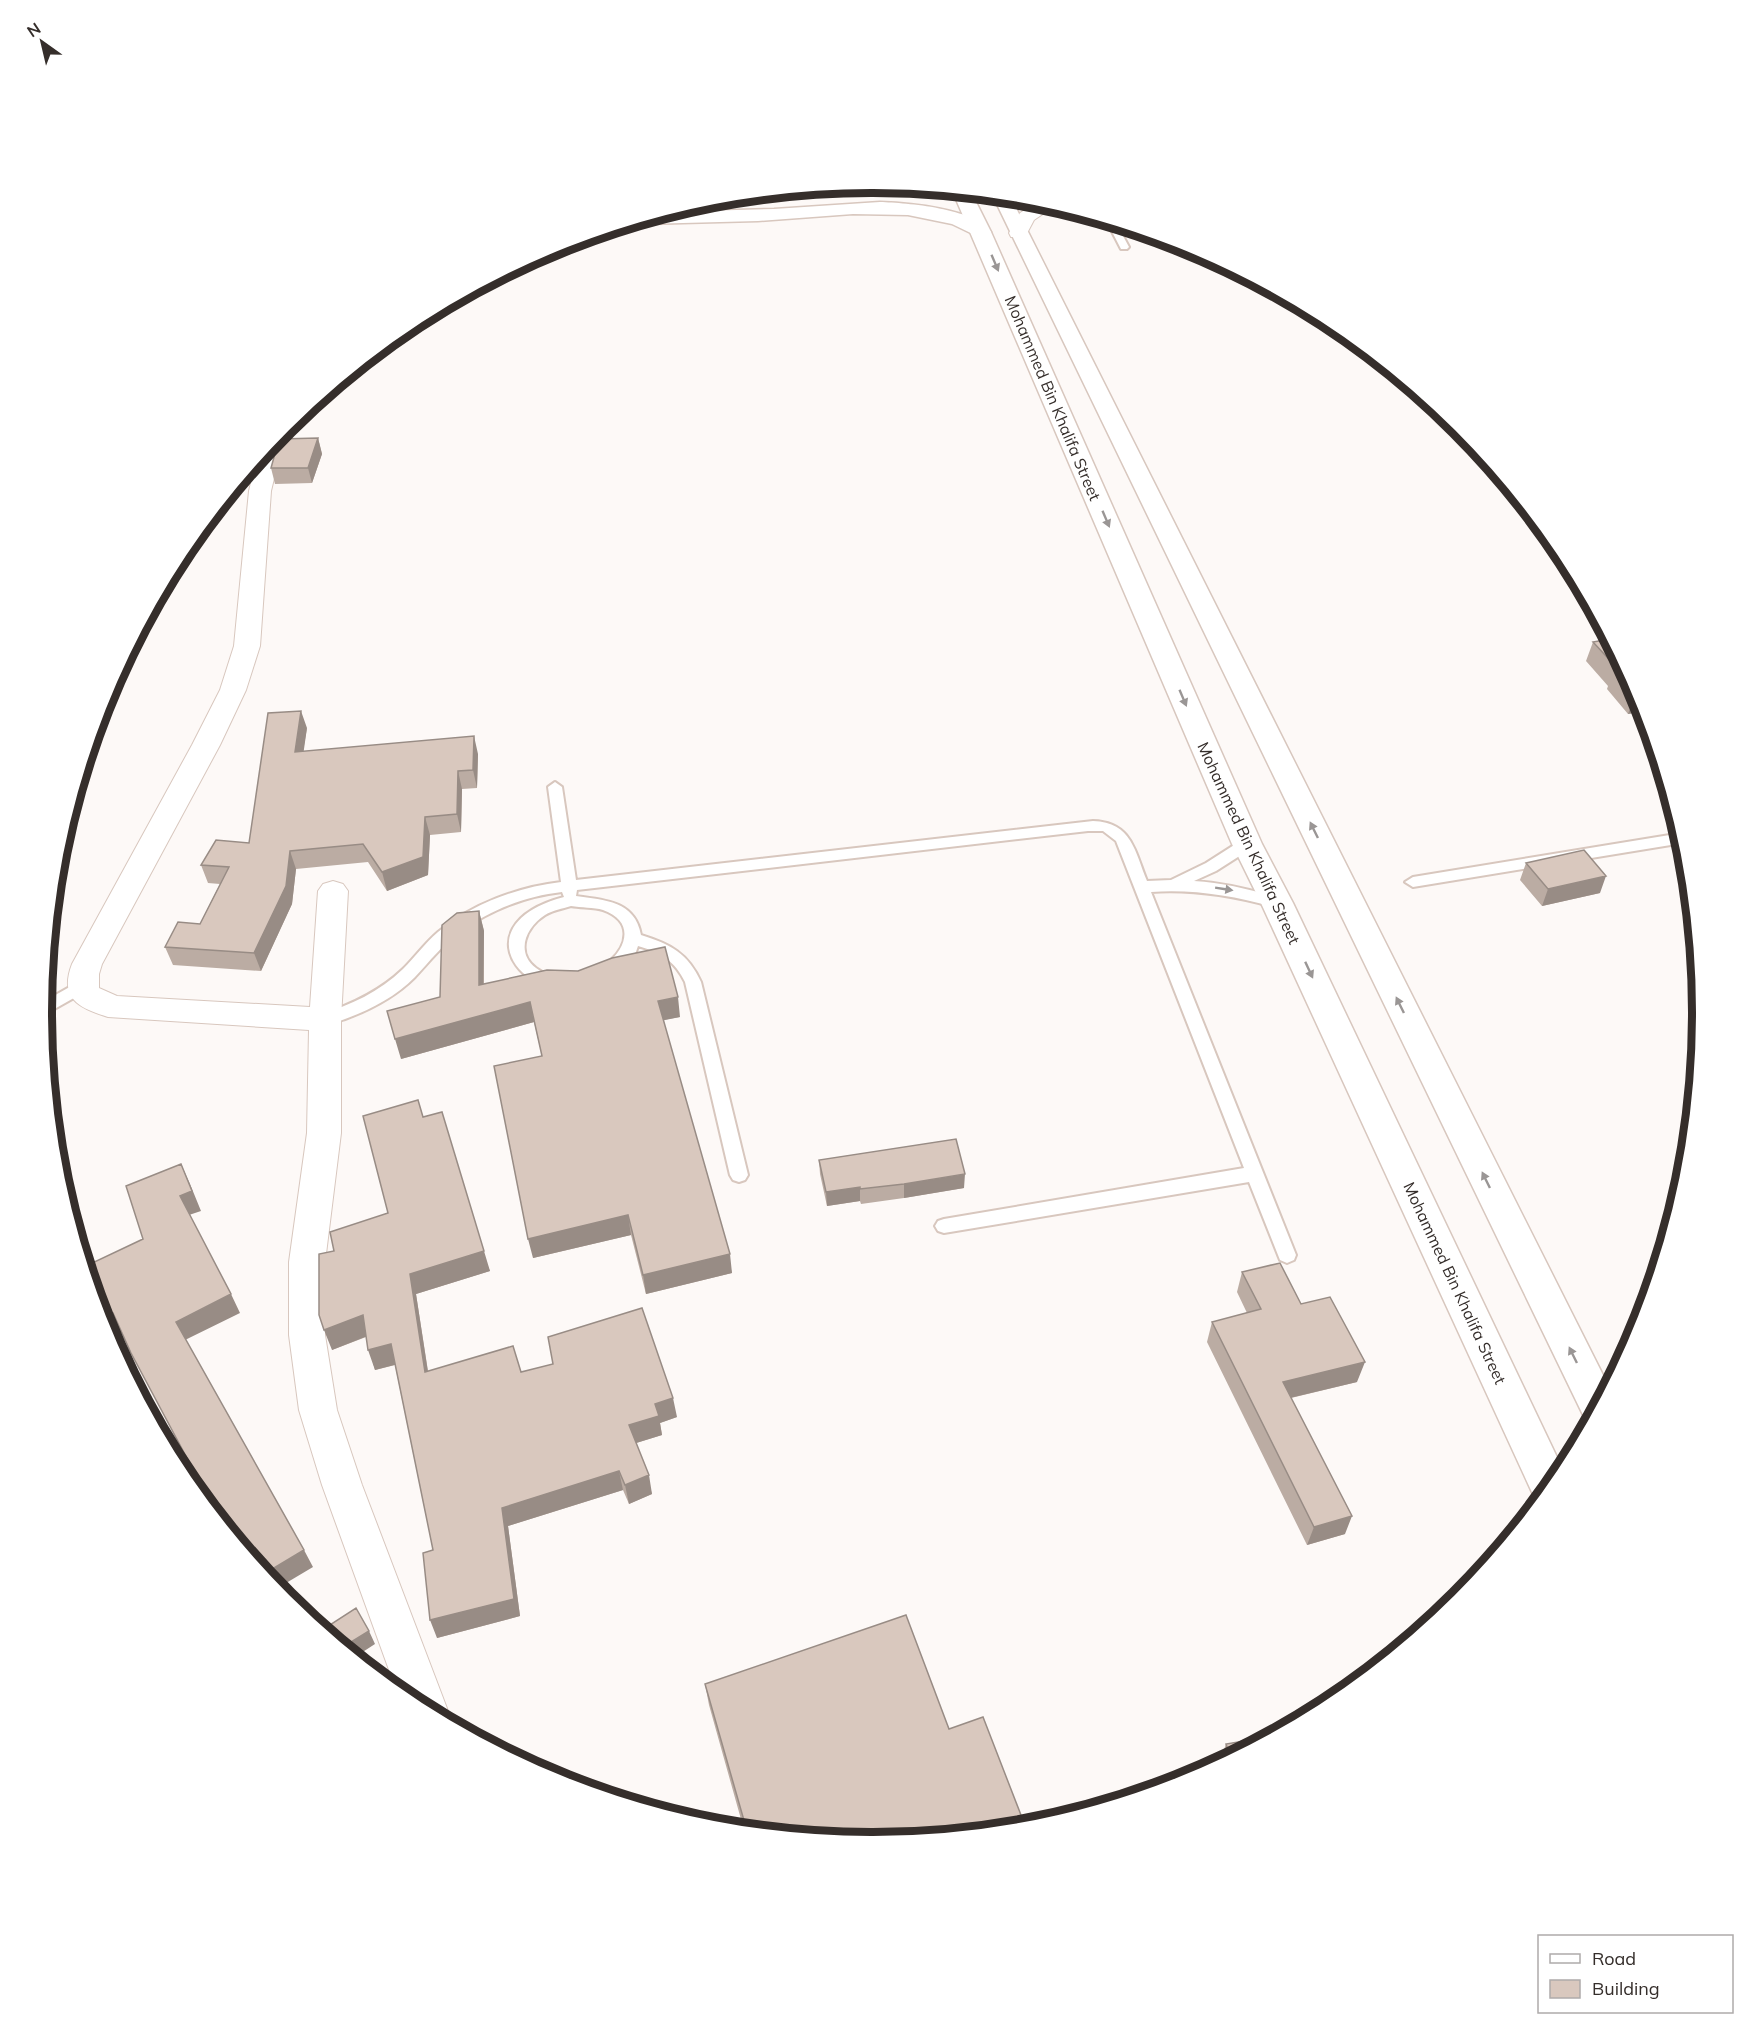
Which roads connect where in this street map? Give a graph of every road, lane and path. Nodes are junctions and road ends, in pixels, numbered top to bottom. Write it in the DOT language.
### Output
graph roads {
  1 [pos="935,195"];
  2 [pos="955,197"];
  3 [pos="1004,204"];
  4 [pos="889,208"];
  5 [pos="1038,209"];
  6 [pos="679,216"];
  7 [pos="1114,229"];
  8 [pos="981,232"];
  9 [pos="1018,233"];
  10 [pos="1124,247"];
  11 [pos="268,460"];
  12 [pos="555,787"];
  13 [pos="1674,839"];
  14 [pos="1247,844"];
  15 [pos="1413,882"];
  16 [pos="568,885"];
  17 [pos="1169,885"];
  18 [pos="1141,887"];
  19 [pos="333,891"];
  20 [pos="571,901"];
  21 [pos="1277,903"];
  22 [pos="634,939"];
  23 [pos="82,986"];
  24 [pos="52,1004"];
  25 [pos="326,1019"];
  26 [pos="1253,1174"];
  27 [pos="739,1175"];
  28 [pos="944,1226"];
  29 [pos="1287,1255"];
  30 [pos="1595,1399"];
  31 [pos="1547,1479"];
  32 [pos="421,1696"];
  1 -- 4 [label="main road"];
  2 -- 8 [label="main road, Mohammed Bin Khalifa Street"];
  3 -- 9 [label="main road"];
  4 -- 6 [label="main road"];
  4 -- 8 [label="main road"];
  5 -- 9 [label="street"];
  7 -- 10 [label="lane"];
  8 -- 14 [label="main road, Mohammed Bin Khalifa Street, one-way"];
  30 -- 9 [label="main road, one-way"];
  11 -- 23 [label="street"];
  12 -- 16 [label="lane"];
  13 -- 15 [label="lane"];
  14 -- 17 [label="lane"];
  14 -- 21 [label="main road, Mohammed Bin Khalifa Street"];
  16 -- 18 [label="lane"];
  16 -- 20 [label="lane"];
  16 -- 25 [label="lane"];
  17 -- 18 [label="lane"];
  17 -- 21 [label="lane, one-way"];
  18 -- 26 [label="lane"];
  19 -- 25 [label="street"];
  20 -- 22 [label="lane"];
  20 -- 22 [label="lane"];
  21 -- 31 [label="main road, Mohammed Bin Khalifa Street, one-way"];
  22 -- 27 [label="lane"];
  23 -- 24 [label="lane"];
  23 -- 25 [label="street"];
  25 -- 32 [label="street"];
  26 -- 28 [label="lane"];
  26 -- 29 [label="lane"];
}
